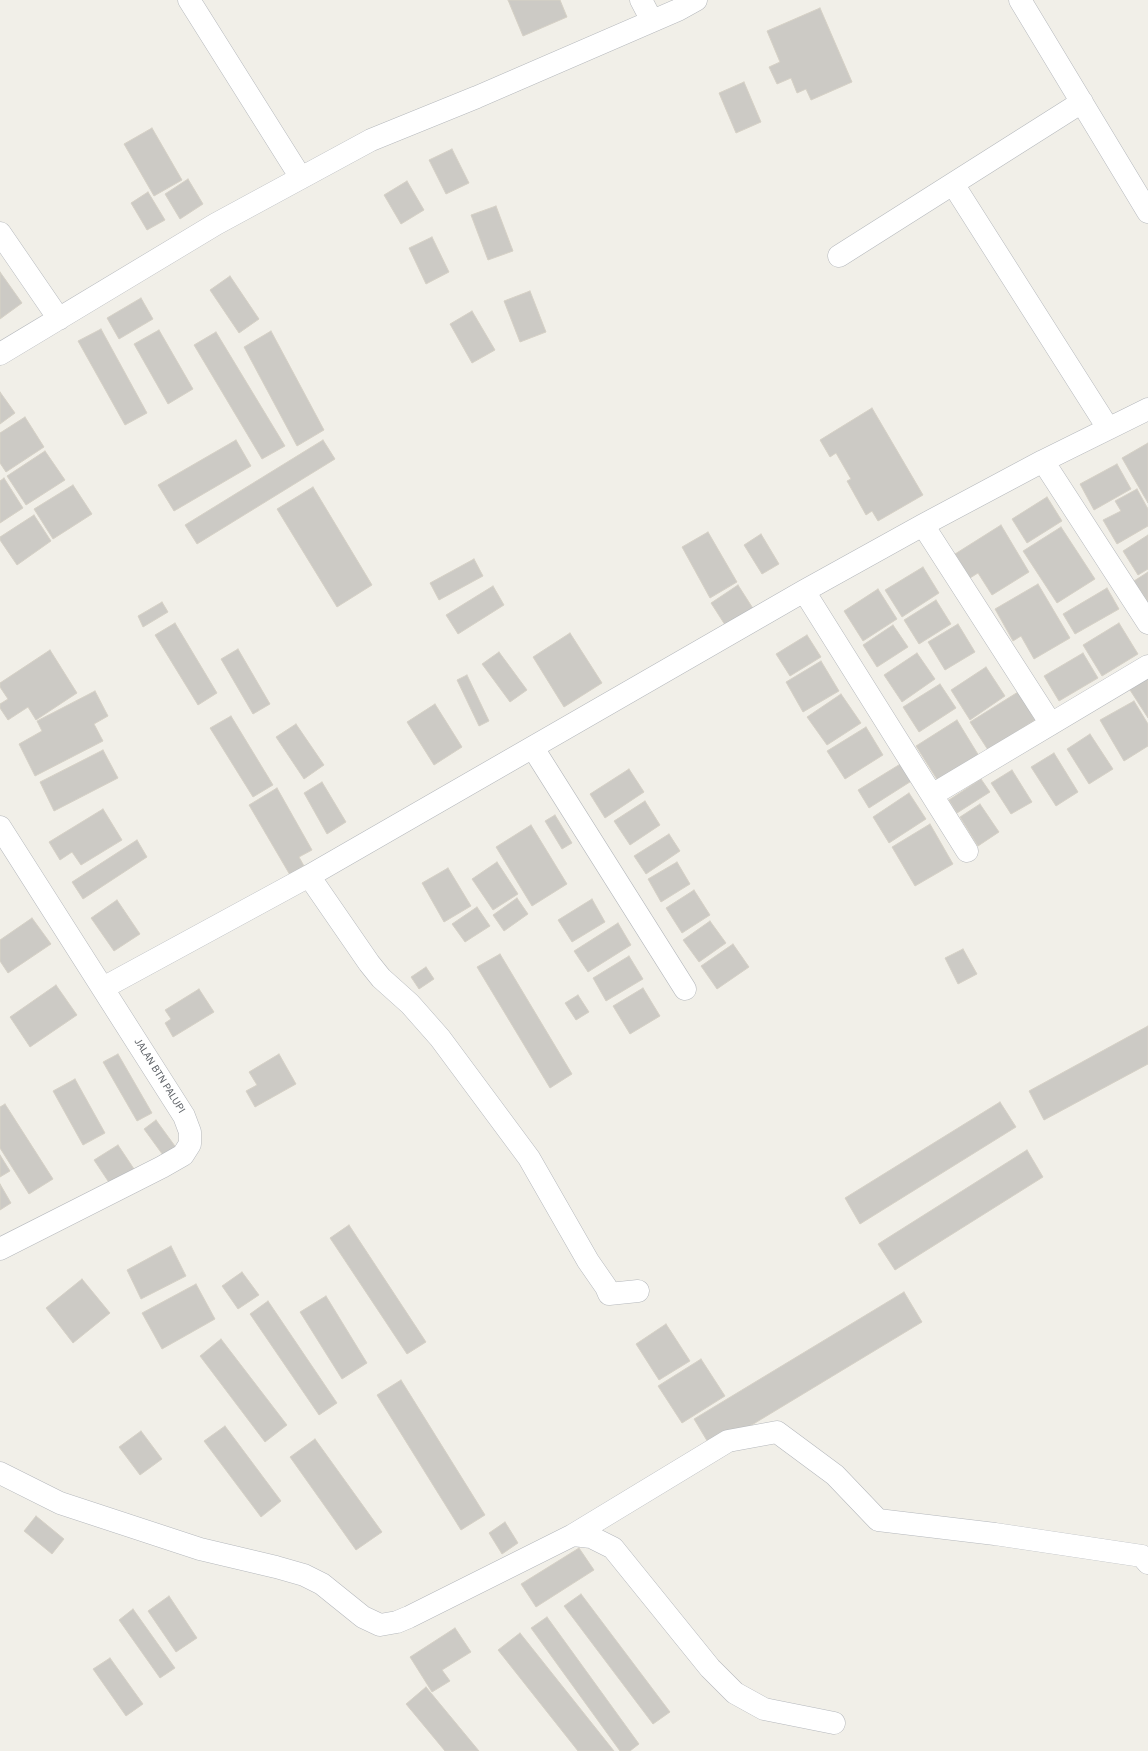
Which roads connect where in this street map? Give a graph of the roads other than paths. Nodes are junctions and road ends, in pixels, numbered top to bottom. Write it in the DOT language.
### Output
graph roads {
  1 [pos="189,0"];
  2 [pos="641,0"];
  3 [pos="696,0"];
  4 [pos="1020,0"];
  5 [pos="652,21"];
  6 [pos="1082,102"];
  7 [pos="301,178"];
  8 [pos="953,184"];
  9 [pos="1148,212"];
  10 [pos="0,233"];
  11 [pos="839,256"];
  12 [pos="59,319"];
  13 [pos="0,354"];
  14 [pos="1148,409"];
  15 [pos="1108,428"];
  16 [pos="1043,461"];
  17 [pos="923,525"];
  18 [pos="804,591"];
  19 [pos="1148,624"];
  20 [pos="1148,666"];
  21 [pos="1051,724"];
  22 [pos="533,748"];
  23 [pos="932,794"];
  24 [pos="0,827"];
  25 [pos="967,851"];
  26 [pos="309,876"];
  27 [pos="103,988"];
  28 [pos="685,989"];
  29 [pos="0,1249"];
  30 [pos="638,1291"];
  31 [pos="0,1473"];
  32 [pos="573,1535"];
  33 [pos="1148,1563"];
  34 [pos="834,1723"];
  1 -- 7 [label="street"];
  2 -- 5 [label="street"];
  3 -- 5 [label="street"];
  4 -- 6 [label="street"];
  5 -- 7 [label="street"];
  6 -- 8 [label="street"];
  6 -- 9 [label="street"];
  7 -- 12 [label="street"];
  8 -- 11 [label="street"];
  8 -- 15 [label="street"];
  10 -- 12 [label="street"];
  12 -- 13 [label="street"];
  14 -- 15 [label="street"];
  15 -- 16 [label="street"];
  16 -- 17 [label="street"];
  16 -- 19 [label="street"];
  17 -- 18 [label="street"];
  17 -- 21 [label="street"];
  18 -- 22 [label="street"];
  18 -- 23 [label="street"];
  20 -- 21 [label="street"];
  21 -- 23 [label="street"];
  22 -- 26 [label="street"];
  22 -- 28 [label="street"];
  23 -- 25 [label="street"];
  24 -- 27 [label="street, JALAN BTN PALUPI"];
  26 -- 27 [label="street"];
  26 -- 30 [label="street"];
  27 -- 29 [label="street, JALAN BTN PALUPI"];
  31 -- 32 [label="street"];
  32 -- 33 [label="street"];
  32 -- 34 [label="street"];
}
